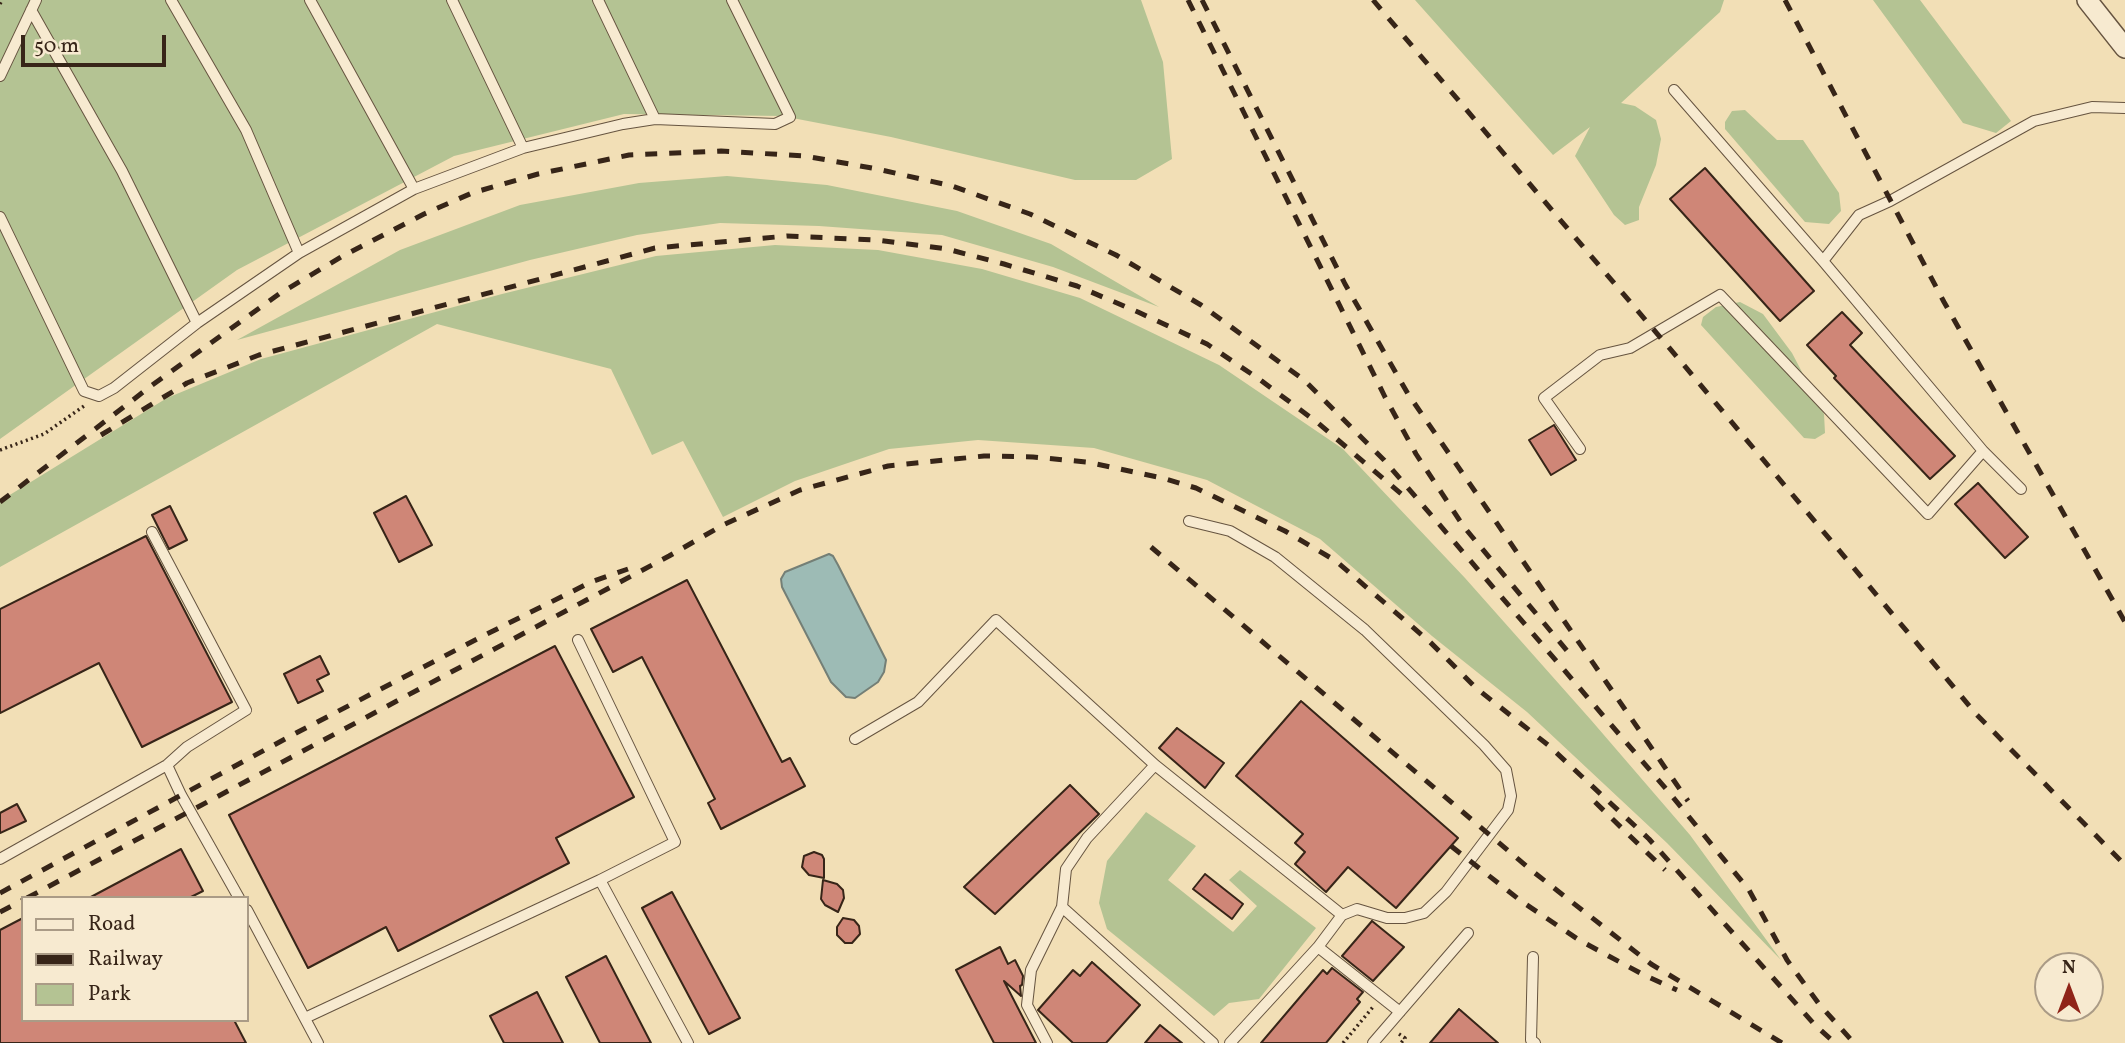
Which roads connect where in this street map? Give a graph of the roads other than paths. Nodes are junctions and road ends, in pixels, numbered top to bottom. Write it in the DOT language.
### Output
graph roads {
  1 [pos="36,0"];
  2 [pos="171,0"];
  3 [pos="310,0"];
  4 [pos="452,0"];
  5 [pos="598,0"];
  6 [pos="732,0"];
  7 [pos="2087,0"];
  8 [pos="31,10"];
  9 [pos="2125,48"];
  10 [pos="0,76"];
  11 [pos="1674,90"];
  12 [pos="2125,107"];
  13 [pos="655,119"];
  14 [pos="523,148"];
  15 [pos="414,189"];
  16 [pos="0,217"];
  17 [pos="299,253"];
  18 [pos="1823,261"];
  19 [pos="197,323"];
  20 [pos="1580,449"];
  21 [pos="1983,451"];
  22 [pos="2021,489"];
  23 [pos="1189,520"];
  24 [pos="152,532"];
  25 [pos="578,640"];
  26 [pos="855,738"];
  27 [pos="167,765"];
  28 [pos="1155,765"];
  29 [pos="0,859"];
  30 [pos="600,880"];
  31 [pos="238,896"];
  32 [pos="1062,907"];
  33 [pos="248,913"];
  34 [pos="1342,915"];
  35 [pos="1468,933"];
  36 [pos="1318,947"];
  37 [pos="1533,957"];
  38 [pos="1400,1012"];
  39 [pos="305,1018"];
  40 [pos="318,1043"];
  41 [pos="688,1043"];
  42 [pos="1047,1043"];
  43 [pos="1213,1043"];
  44 [pos="1230,1043"];
  45 [pos="1373,1043"];
  46 [pos="1535,1043"];
  1 -- 8 [label="lane"];
  2 -- 17 [label="lane"];
  3 -- 15 [label="lane"];
  4 -- 14 [label="lane"];
  5 -- 13 [label="lane"];
  6 -- 13 [label="lane"];
  7 -- 9 [label="street"];
  8 -- 10 [label="lane"];
  8 -- 19 [label="lane"];
  11 -- 18 [label="lane"];
  12 -- 18 [label="lane"];
  13 -- 14 [label="lane"];
  14 -- 15 [label="lane"];
  15 -- 17 [label="lane"];
  16 -- 19 [label="lane"];
  17 -- 19 [label="lane"];
  18 -- 21 [label="lane"];
  20 -- 21 [label="lane"];
  21 -- 22 [label="lane"];
  23 -- 34 [label="lane"];
  24 -- 27 [label="lane"];
  25 -- 30 [label="lane"];
  26 -- 28 [label="lane"];
  27 -- 29 [label="lane"];
  27 -- 31 [label="lane"];
  28 -- 32 [label="lane"];
  28 -- 34 [label="lane"];
  30 -- 39 [label="lane"];
  30 -- 41 [label="lane"];
  32 -- 42 [label="lane"];
  32 -- 43 [label="lane"];
  33 -- 39 [label="lane"];
  34 -- 36 [label="lane"];
  35 -- 38 [label="lane"];
  36 -- 38 [label="lane"];
  36 -- 44 [label="lane"];
  37 -- 46 [label="lane"];
  38 -- 45 [label="lane"];
  39 -- 40 [label="lane"];
}
